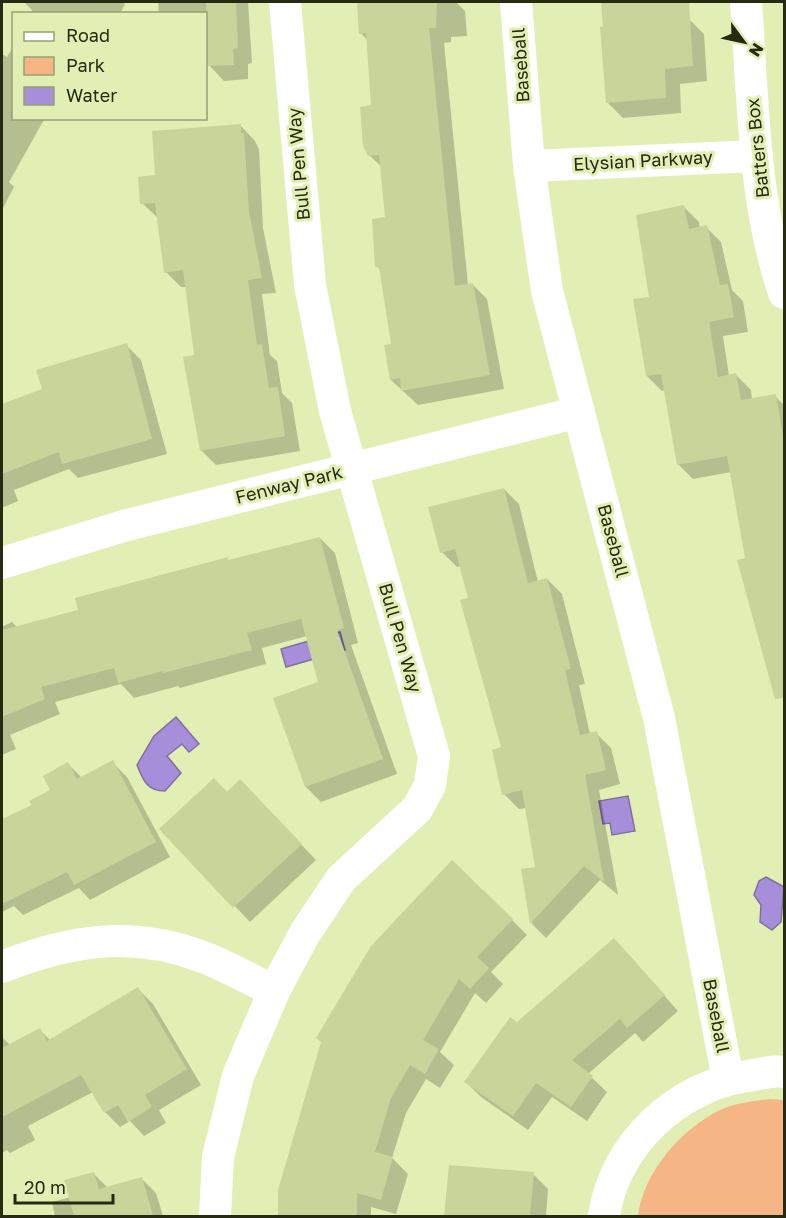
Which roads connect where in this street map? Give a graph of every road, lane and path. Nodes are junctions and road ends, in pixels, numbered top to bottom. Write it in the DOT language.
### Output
graph roads {
  1 [pos="285,2"];
  2 [pos="516,2"];
  3 [pos="746,2"];
  4 [pos="757,156"];
  5 [pos="529,166"];
  6 [pos="784,293"];
  7 [pos="579,412"];
  8 [pos="352,470"];
  9 [pos="2,563"];
  10 [pos="2,967"];
  11 [pos="274,991"];
  12 [pos="784,1072"];
  13 [pos="728,1078"];
  14 [pos="215,1216"];
  15 [pos="604,1216"];
  1 -- 8 [label="street, Bull Pen Way"];
  2 -- 5 [label="street, Baseball"];
  3 -- 4 [label="street, Batters Box"];
  4 -- 5 [label="street, Elysian Parkway"];
  4 -- 6 [label="street, Batters Box"];
  5 -- 7 [label="street, Baseball"];
  7 -- 8 [label="street, Fenway Park"];
  7 -- 13 [label="street, Baseball"];
  8 -- 9 [label="street, Fenway Park"];
  8 -- 11 [label="street, Bull Pen Way"];
  10 -- 11 [label="street"];
  11 -- 14 [label="street, Bull Pen Way"];
  12 -- 13 [label="street"];
  13 -- 15 [label="street"];
}
